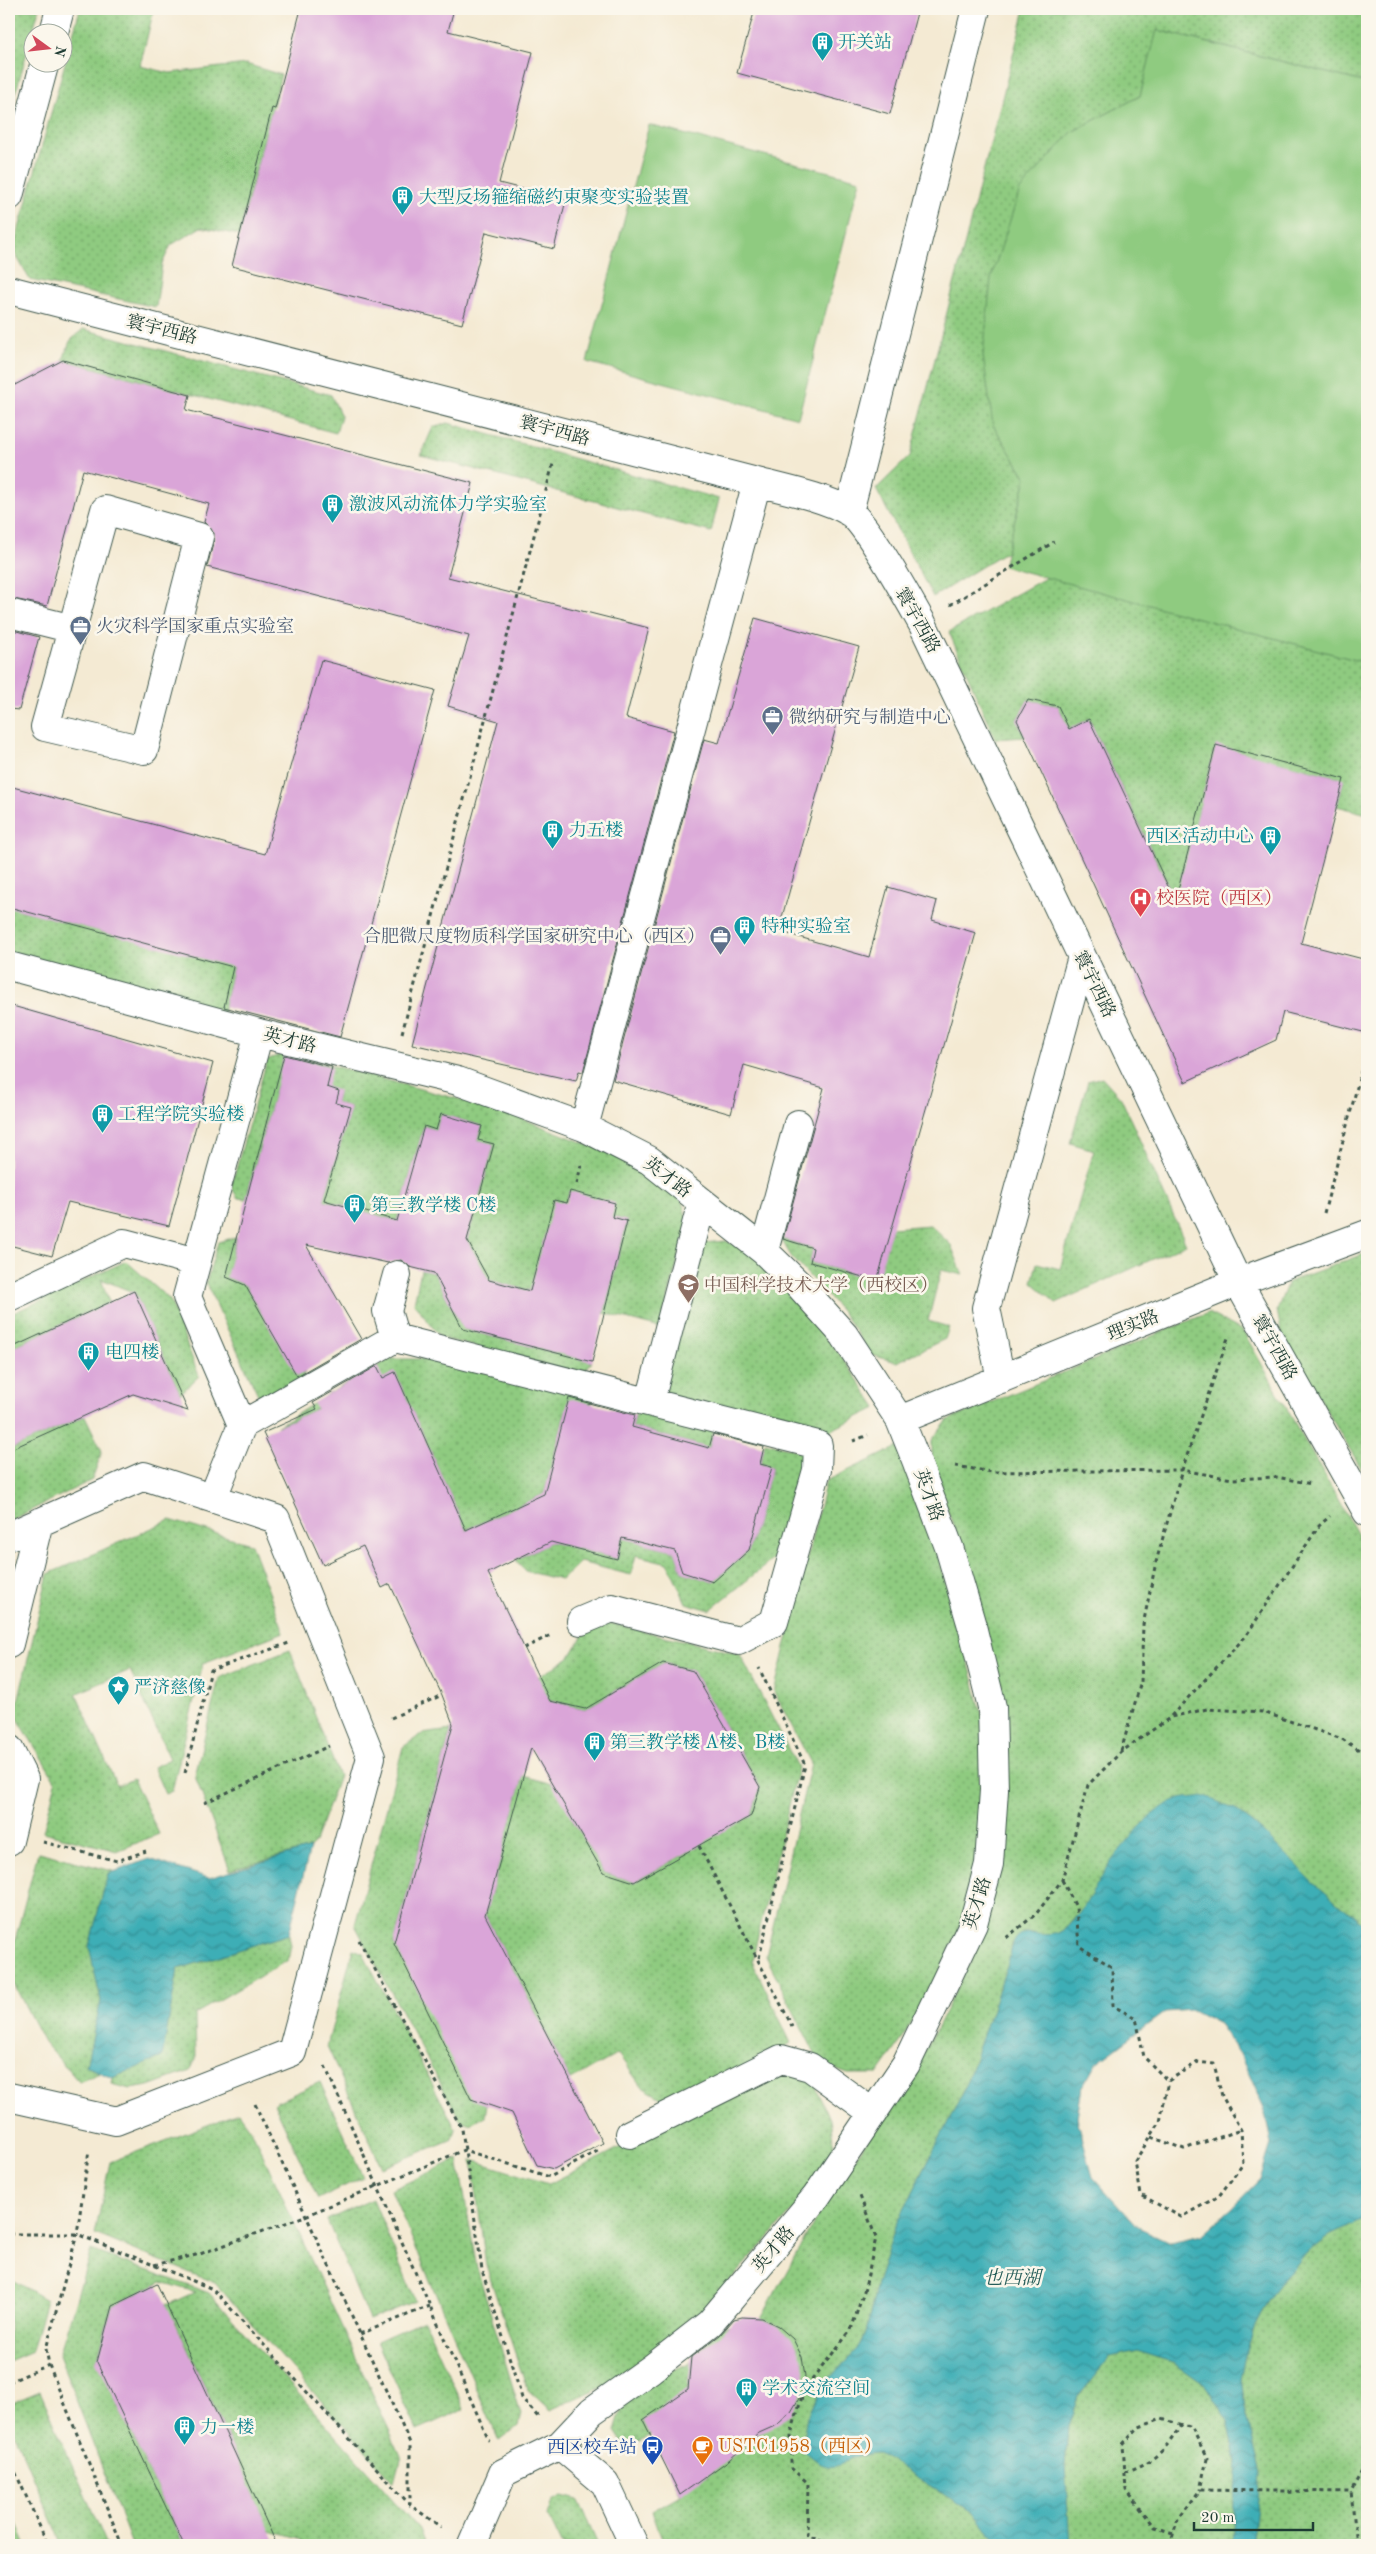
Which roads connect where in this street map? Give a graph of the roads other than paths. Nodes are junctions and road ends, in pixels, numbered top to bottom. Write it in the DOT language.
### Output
graph roads {
  1 [pos="60,9"];
  2 [pos="976,9"];
  3 [pos="57,22"];
  4 [pos="42,72"];
  5 [pos="9,196"];
  6 [pos="9,290"];
  7 [pos="756,482"];
  8 [pos="849,512"];
  9 [pos="9,613"];
  10 [pos="74,629"];
  11 [pos="1082,957"];
  12 [pos="9,966"];
  13 [pos="259,1033"];
  14 [pos="798,1124"];
  15 [pos="584,1127"];
  16 [pos="702,1202"];
  17 [pos="1367,1234"];
  18 [pos="764,1251"];
  19 [pos="196,1262"];
  20 [pos="397,1275"];
  21 [pos="1238,1282"];
  22 [pos="9,1297"];
  23 [pos="395,1338"];
  24 [pos="1001,1379"];
  25 [pos="650,1401"];
  26 [pos="900,1420"];
  27 [pos="242,1425"];
  28 [pos="213,1497"];
  29 [pos="1364,1497"];
  30 [pos="38,1522"];
  31 [pos="9,1536"];
  32 [pos="581,1621"];
  33 [pos="9,1644"];
  34 [pos="9,1749"];
  35 [pos="10,1837"];
  36 [pos="9,2098"];
  37 [pos="873,2113"];
  38 [pos="630,2134"];
  39 [pos="560,2445"];
  40 [pos="472,2545"];
  41 [pos="634,2545"];
  1 -- 3 [label="street"];
  2 -- 8 [label="street"];
  4 -- 5 [label="street"];
  6 -- 7 [label="street, 寰宇西路"];
  7 -- 8 [label="street, 寰宇西路"];
  7 -- 15 [label="street"];
  8 -- 11 [label="street, 寰宇西路"];
  9 -- 10 [label="street"];
  10 -- 10 [label="street"];
  11 -- 21 [label="street, 寰宇西路"];
  11 -- 24 [label="street"];
  12 -- 13 [label="street, 英才路"];
  13 -- 15 [label="street, 英才路"];
  13 -- 19 [label="street"];
  14 -- 18 [label="street"];
  15 -- 16 [label="street, 英才路"];
  16 -- 18 [label="street, 英才路"];
  16 -- 25 [label="street"];
  17 -- 21 [label="street, 理实路"];
  18 -- 26 [label="street, 英才路"];
  19 -- 22 [label="street"];
  19 -- 27 [label="street"];
  20 -- 23 [label="street"];
  21 -- 24 [label="street, 理实路"];
  21 -- 29 [label="street, 寰宇西路"];
  23 -- 25 [label="street"];
  23 -- 27 [label="street"];
  24 -- 26 [label="street, 理实路"];
  25 -- 32 [label="street"];
  26 -- 37 [label="street, 英才路"];
  27 -- 28 [label="street"];
  28 -- 30 [label="street"];
  28 -- 36 [label="street"];
  30 -- 31 [label="street"];
  30 -- 33 [label="street"];
  34 -- 35 [label="street"];
  37 -- 38 [label="street"];
  37 -- 39 [label="street, 英才路"];
  39 -- 40 [label="street"];
  39 -- 41 [label="street"];
}
